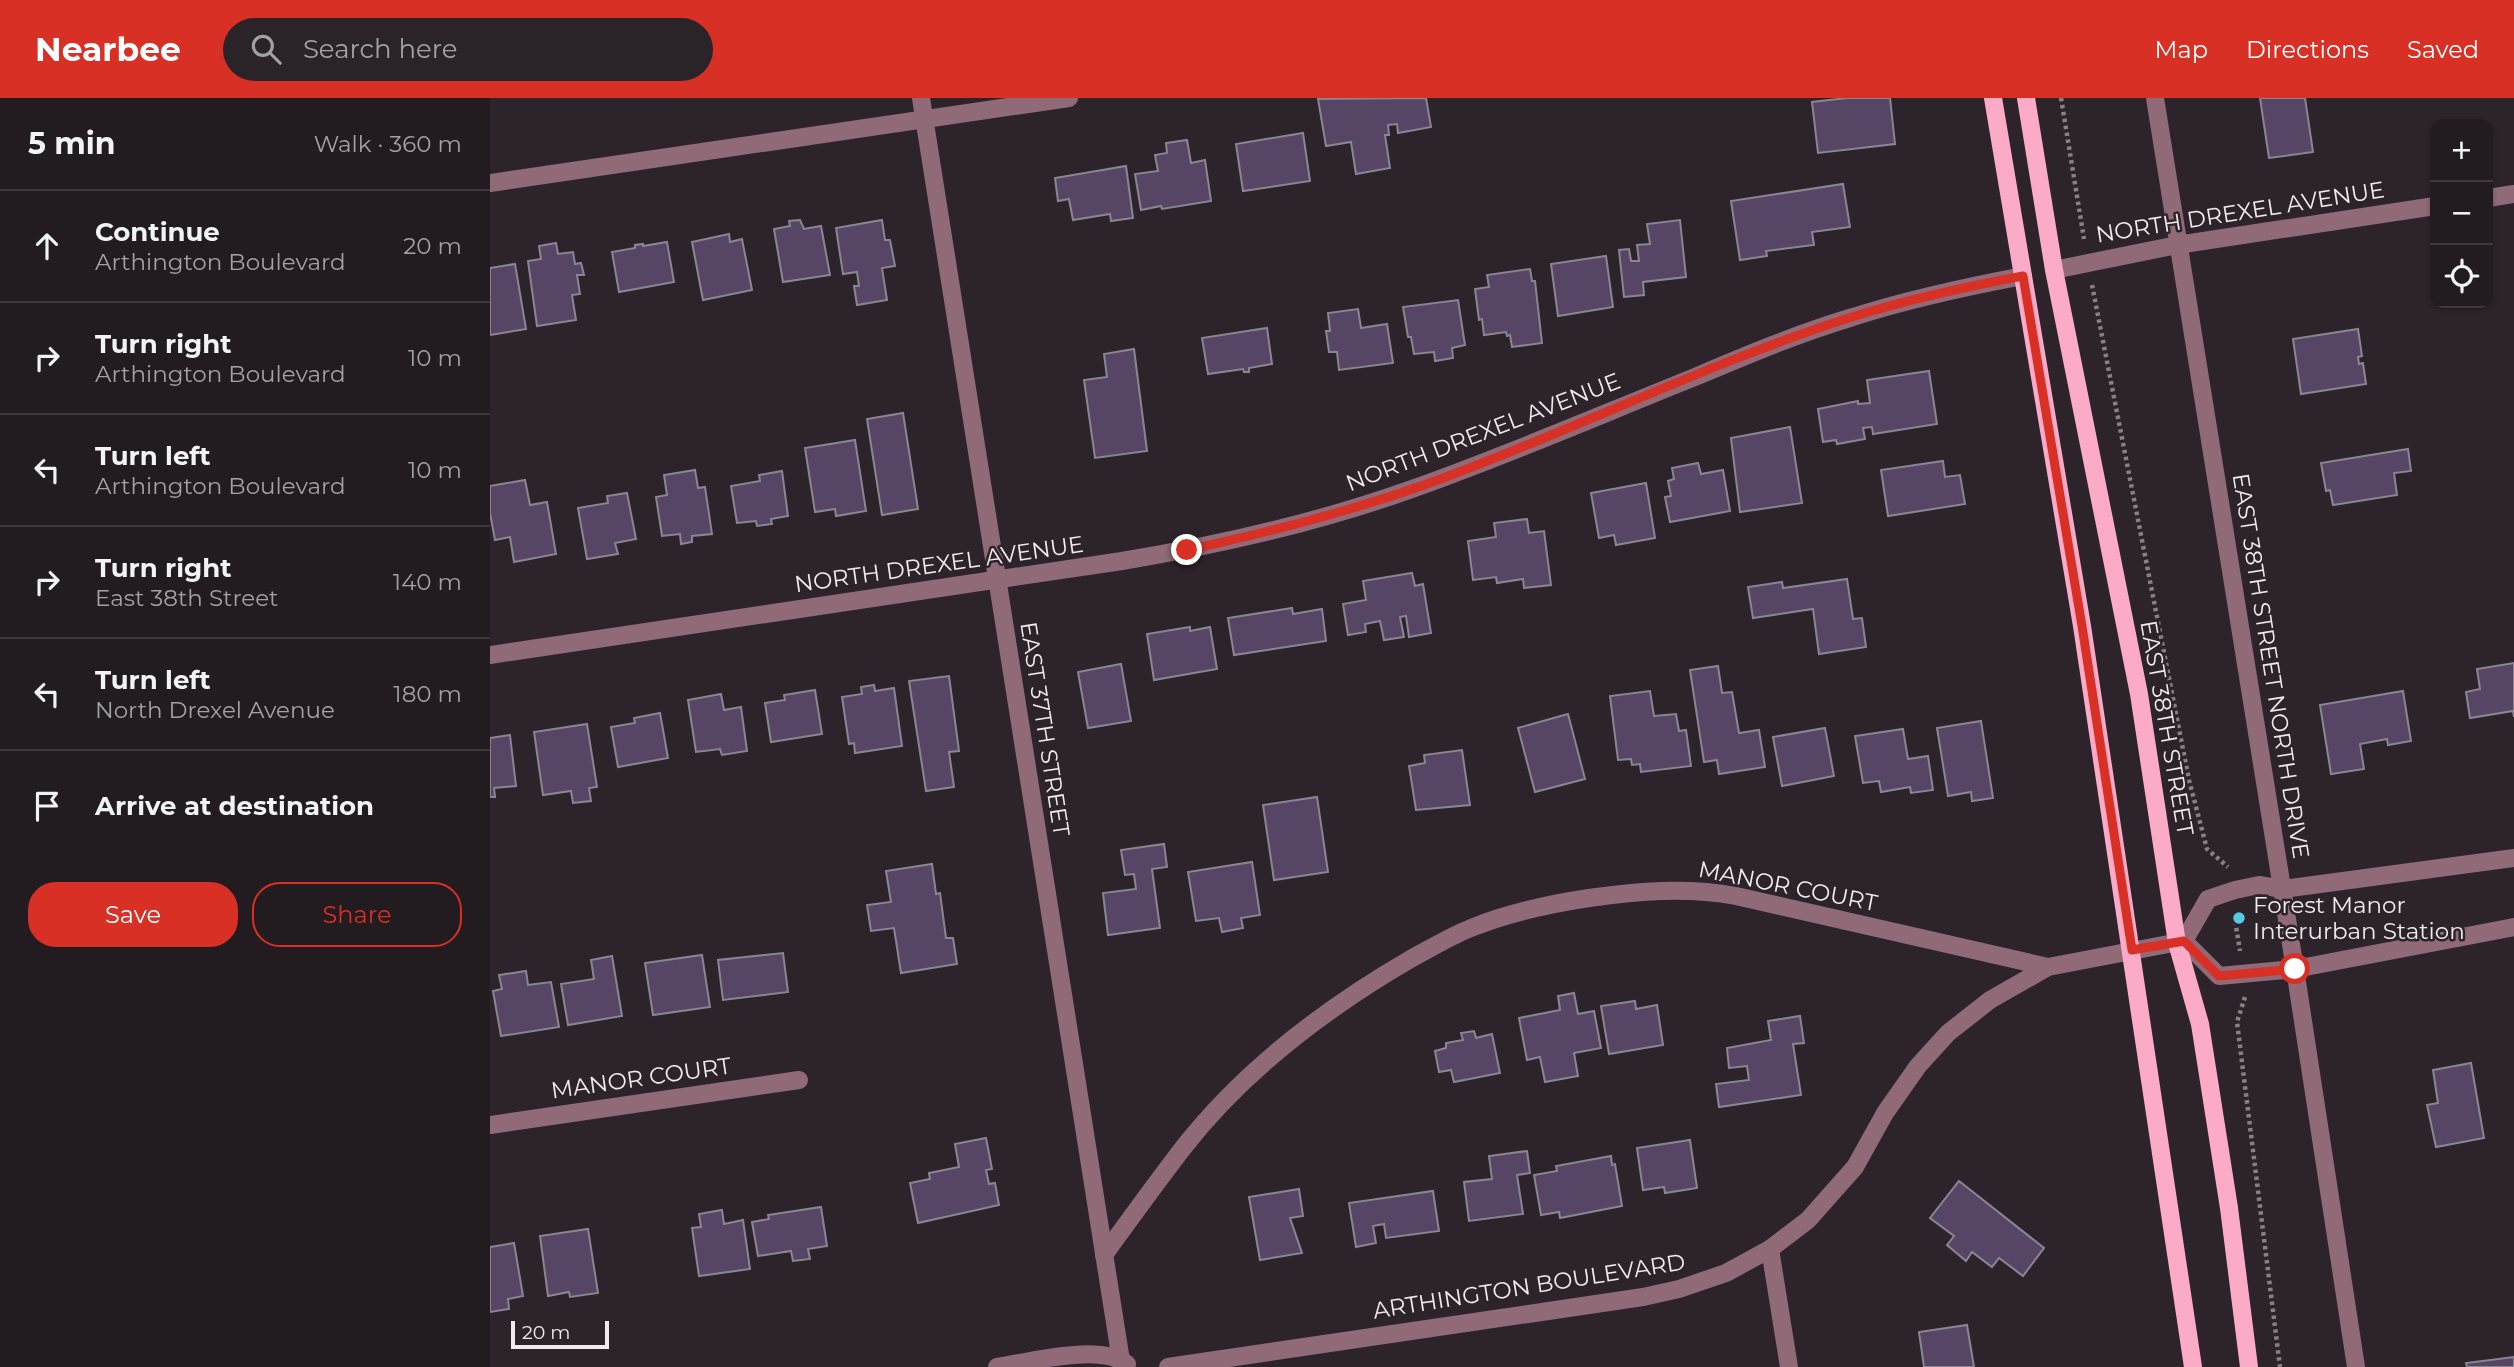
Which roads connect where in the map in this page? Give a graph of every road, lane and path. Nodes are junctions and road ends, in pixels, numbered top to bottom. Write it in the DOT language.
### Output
graph roads {
  1 [pos="921,98"];
  2 [pos="1069,98"];
  3 [pos="1993,98"];
  4 [pos="2026,98"];
  5 [pos="2061,98"];
  6 [pos="2155,98"];
  7 [pos="924,120"];
  8 [pos="490,183"];
  9 [pos="2514,194"];
  10 [pos="2493,197"];
  11 [pos="2430,207"];
  12 [pos="2177,244"];
  13 [pos="2087,262"];
  14 [pos="2053,270"];
  15 [pos="2023,276"];
  16 [pos="997,580"];
  17 [pos="490,655"];
  18 [pos="2514,858"];
  19 [pos="2283,889"];
  20 [pos="2231,891"];
  21 [pos="2514,927"];
  22 [pos="2180,942"];
  23 [pos="2132,950"];
  24 [pos="2048,967"];
  25 [pos="2295,969"];
  26 [pos="2244,974"];
  27 [pos="799,1080"];
  28 [pos="490,1125"];
  29 [pos="1770,1249"];
  30 [pos="1104,1255"];
  31 [pos="1124,1364"];
  32 [pos="997,1367"];
  33 [pos="1168,1367"];
  34 [pos="1788,1367"];
  35 [pos="2193,1367"];
  36 [pos="2249,1367"];
  37 [pos="2280,1367"];
  38 [pos="2356,1367"];
  1 -- 7 [label="street, EAST 37TH STREET"];
  2 -- 7 [label="street"];
  3 -- 15 [label="main road"];
  4 -- 14 [label="main road, EAST 38TH STREET"];
  5 -- 13 [label="path"];
  6 -- 12 [label="street, EAST 38TH STREET NORTH DRIVE"];
  7 -- 8 [label="street"];
  7 -- 16 [label="street, EAST 37TH STREET"];
  9 -- 10 [label="street"];
  11 -- 12 [label="street, NORTH DREXEL AVENUE"];
  12 -- 13 [label="street, NORTH DREXEL AVENUE"];
  12 -- 19 [label="street, EAST 38TH STREET NORTH DRIVE"];
  13 -- 14 [label="street, NORTH DREXEL AVENUE"];
  13 -- 20 [label="path"];
  14 -- 22 [label="main road, EAST 38TH STREET"];
  15 -- 16 [label="street, NORTH DREXEL AVENUE"];
  15 -- 23 [label="main road"];
  16 -- 17 [label="street, NORTH DREXEL AVENUE"];
  16 -- 30 [label="street, EAST 37TH STREET"];
  18 -- 19 [label="street"];
  19 -- 20 [label="street"];
  19 -- 25 [label="street, EAST 38TH STREET NORTH DRIVE"];
  20 -- 22 [label="street"];
  20 -- 26 [label="path"];
  21 -- 25 [label="street"];
  22 -- 23 [label="street, ARTHINGTON BOULEVARD"];
  22 -- 26 [label="street"];
  22 -- 36 [label="main road, EAST 38TH STREET"];
  23 -- 24 [label="street, ARTHINGTON BOULEVARD"];
  23 -- 35 [label="main road"];
  24 -- 29 [label="street, ARTHINGTON BOULEVARD"];
  24 -- 30 [label="street, MANOR COURT"];
  25 -- 26 [label="street"];
  25 -- 38 [label="street, EAST 38TH STREET NORTH DRIVE"];
  26 -- 37 [label="path"];
  27 -- 28 [label="street, MANOR COURT"];
  29 -- 33 [label="street, ARTHINGTON BOULEVARD"];
  29 -- 34 [label="street"];
  30 -- 31 [label="street, EAST 37TH STREET"];
  31 -- 32 [label="street"];
}
